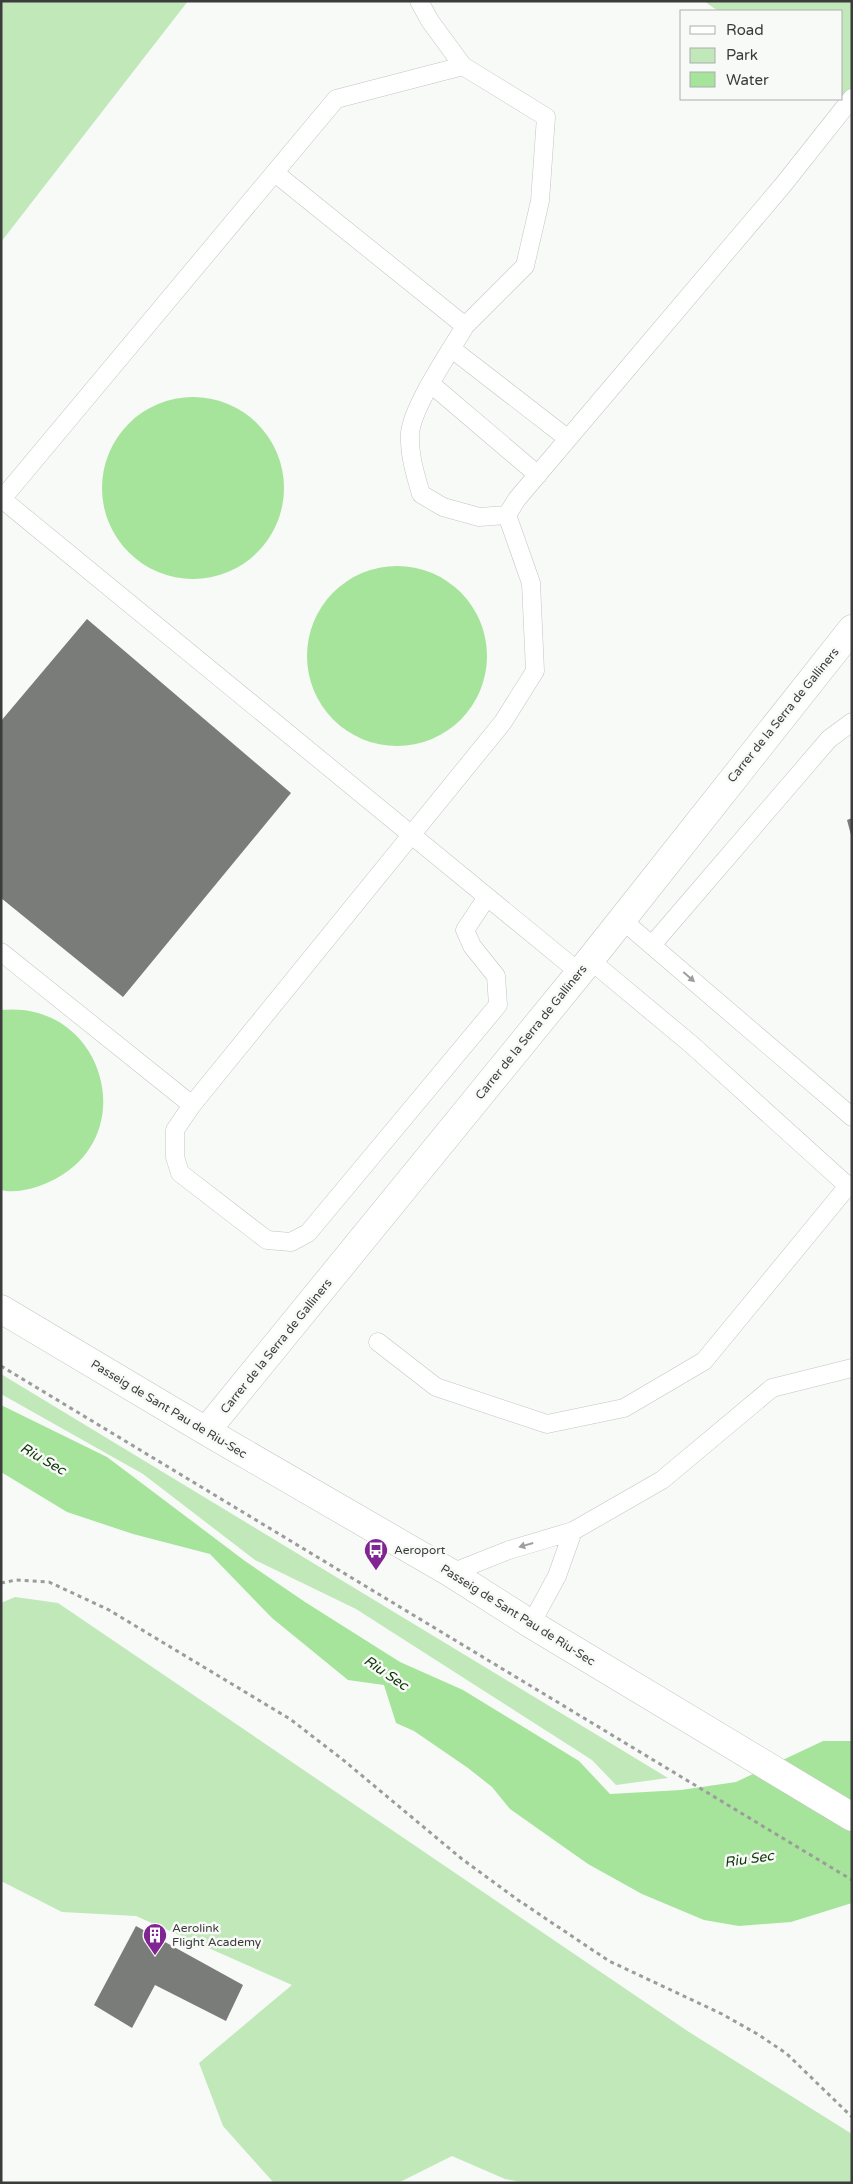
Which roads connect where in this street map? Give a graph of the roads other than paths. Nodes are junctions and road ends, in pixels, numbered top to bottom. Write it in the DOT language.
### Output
graph roads {
  1 [pos="419,1"];
  2 [pos="463,66"];
  3 [pos="852,98"];
  4 [pos="275,173"];
  5 [pos="465,326"];
  6 [pos="452,349"];
  7 [pos="431,384"];
  8 [pos="567,438"];
  9 [pos="538,475"];
  10 [pos="2,500"];
  11 [pos="507,515"];
  12 [pos="852,629"];
  13 [pos="852,722"];
  14 [pos="412,835"];
  15 [pos="487,898"];
  16 [pos="621,919"];
  17 [pos="652,946"];
  18 [pos="1,952"];
  19 [pos="585,966"];
  20 [pos="192,1105"];
  21 [pos="852,1117"];
  22 [pos="1,1309"];
  23 [pos="378,1342"];
  24 [pos="852,1368"];
  25 [pos="206,1432"];
  26 [pos="573,1531"];
  27 [pos="451,1573"];
  28 [pos="532,1624"];
  29 [pos="852,1817"];
  1 -- 2 [label="lane"];
  2 -- 4 [label="lane"];
  2 -- 5 [label="lane"];
  3 -- 8 [label="lane"];
  4 -- 5 [label="lane"];
  4 -- 10 [label="lane"];
  5 -- 6 [label="lane"];
  6 -- 7 [label="lane"];
  6 -- 8 [label="lane"];
  7 -- 9 [label="lane"];
  7 -- 11 [label="lane"];
  8 -- 9 [label="lane"];
  9 -- 11 [label="lane"];
  10 -- 14 [label="lane"];
  11 -- 14 [label="lane"];
  12 -- 16 [label="street, Carrer de la Serra de Galliners"];
  13 -- 17 [label="lane"];
  14 -- 15 [label="lane"];
  14 -- 20 [label="lane"];
  15 -- 19 [label="lane"];
  15 -- 20 [label="lane"];
  16 -- 17 [label="lane"];
  16 -- 19 [label="street, Carrer de la Serra de Galliners"];
  17 -- 21 [label="lane, one-way"];
  18 -- 20 [label="lane"];
  19 -- 23 [label="lane"];
  19 -- 25 [label="street, Carrer de la Serra de Galliners"];
  22 -- 25 [label="street, Passeig de Sant Pau de Riu-Sec"];
  24 -- 26 [label="lane"];
  25 -- 27 [label="street, Passeig de Sant Pau de Riu-Sec"];
  26 -- 27 [label="lane, one-way"];
  26 -- 28 [label="lane"];
  27 -- 28 [label="street, Passeig de Sant Pau de Riu-Sec"];
  28 -- 29 [label="street, Passeig de Sant Pau de Riu-Sec"];
}
